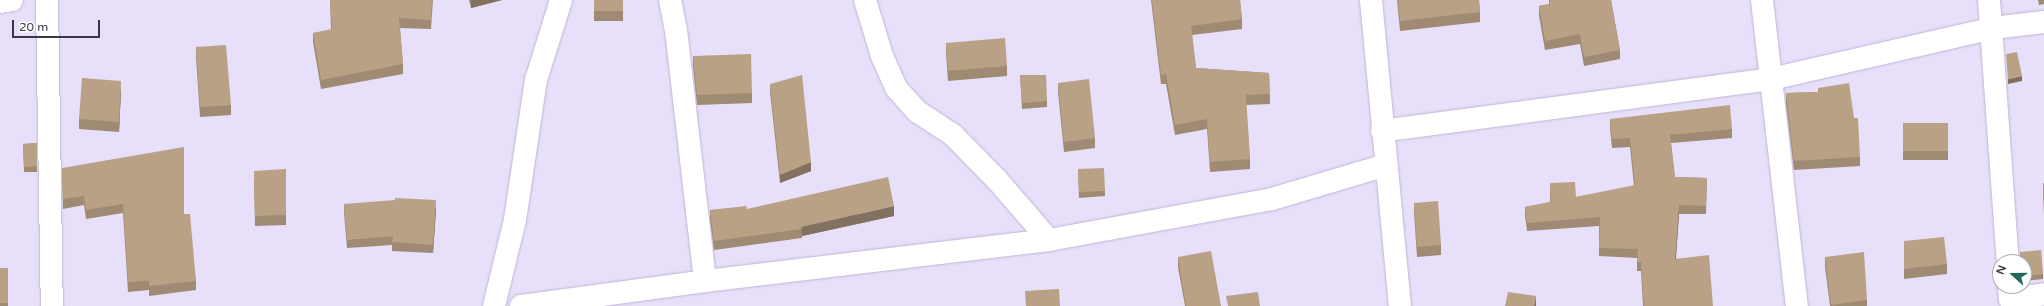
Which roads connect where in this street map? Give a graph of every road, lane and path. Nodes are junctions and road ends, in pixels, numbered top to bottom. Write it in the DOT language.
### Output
graph roads {
  1 [pos="12,0"];
  2 [pos="47,0"];
  3 [pos="561,0"];
  4 [pos="670,0"];
  5 [pos="865,0"];
  6 [pos="1371,0"];
  7 [pos="1762,0"];
  8 [pos="1989,0"];
  9 [pos="0,2"];
  10 [pos="2044,22"];
  11 [pos="1993,28"];
  12 [pos="1771,79"];
  13 [pos="1382,131"];
  14 [pos="1386,165"];
  15 [pos="1049,240"];
  16 [pos="2007,254"];
  17 [pos="705,281"];
  18 [pos="2010,294"];
  19 [pos="2044,294"];
  20 [pos="52,306"];
  21 [pos="494,306"];
  22 [pos="521,306"];
  23 [pos="1400,306"];
  24 [pos="1797,306"];
  1 -- 9 [label="street"];
  2 -- 20 [label="street"];
  3 -- 21 [label="street"];
  4 -- 17 [label="street"];
  5 -- 15 [label="street"];
  6 -- 13 [label="street"];
  7 -- 12 [label="street"];
  8 -- 11 [label="street"];
  10 -- 11 [label="street"];
  11 -- 12 [label="street"];
  11 -- 16 [label="street"];
  12 -- 13 [label="street"];
  12 -- 24 [label="street"];
  13 -- 14 [label="street"];
  14 -- 15 [label="street"];
  14 -- 23 [label="street"];
  15 -- 17 [label="street"];
  17 -- 22 [label="street"];
  18 -- 19 [label="street"];
}
